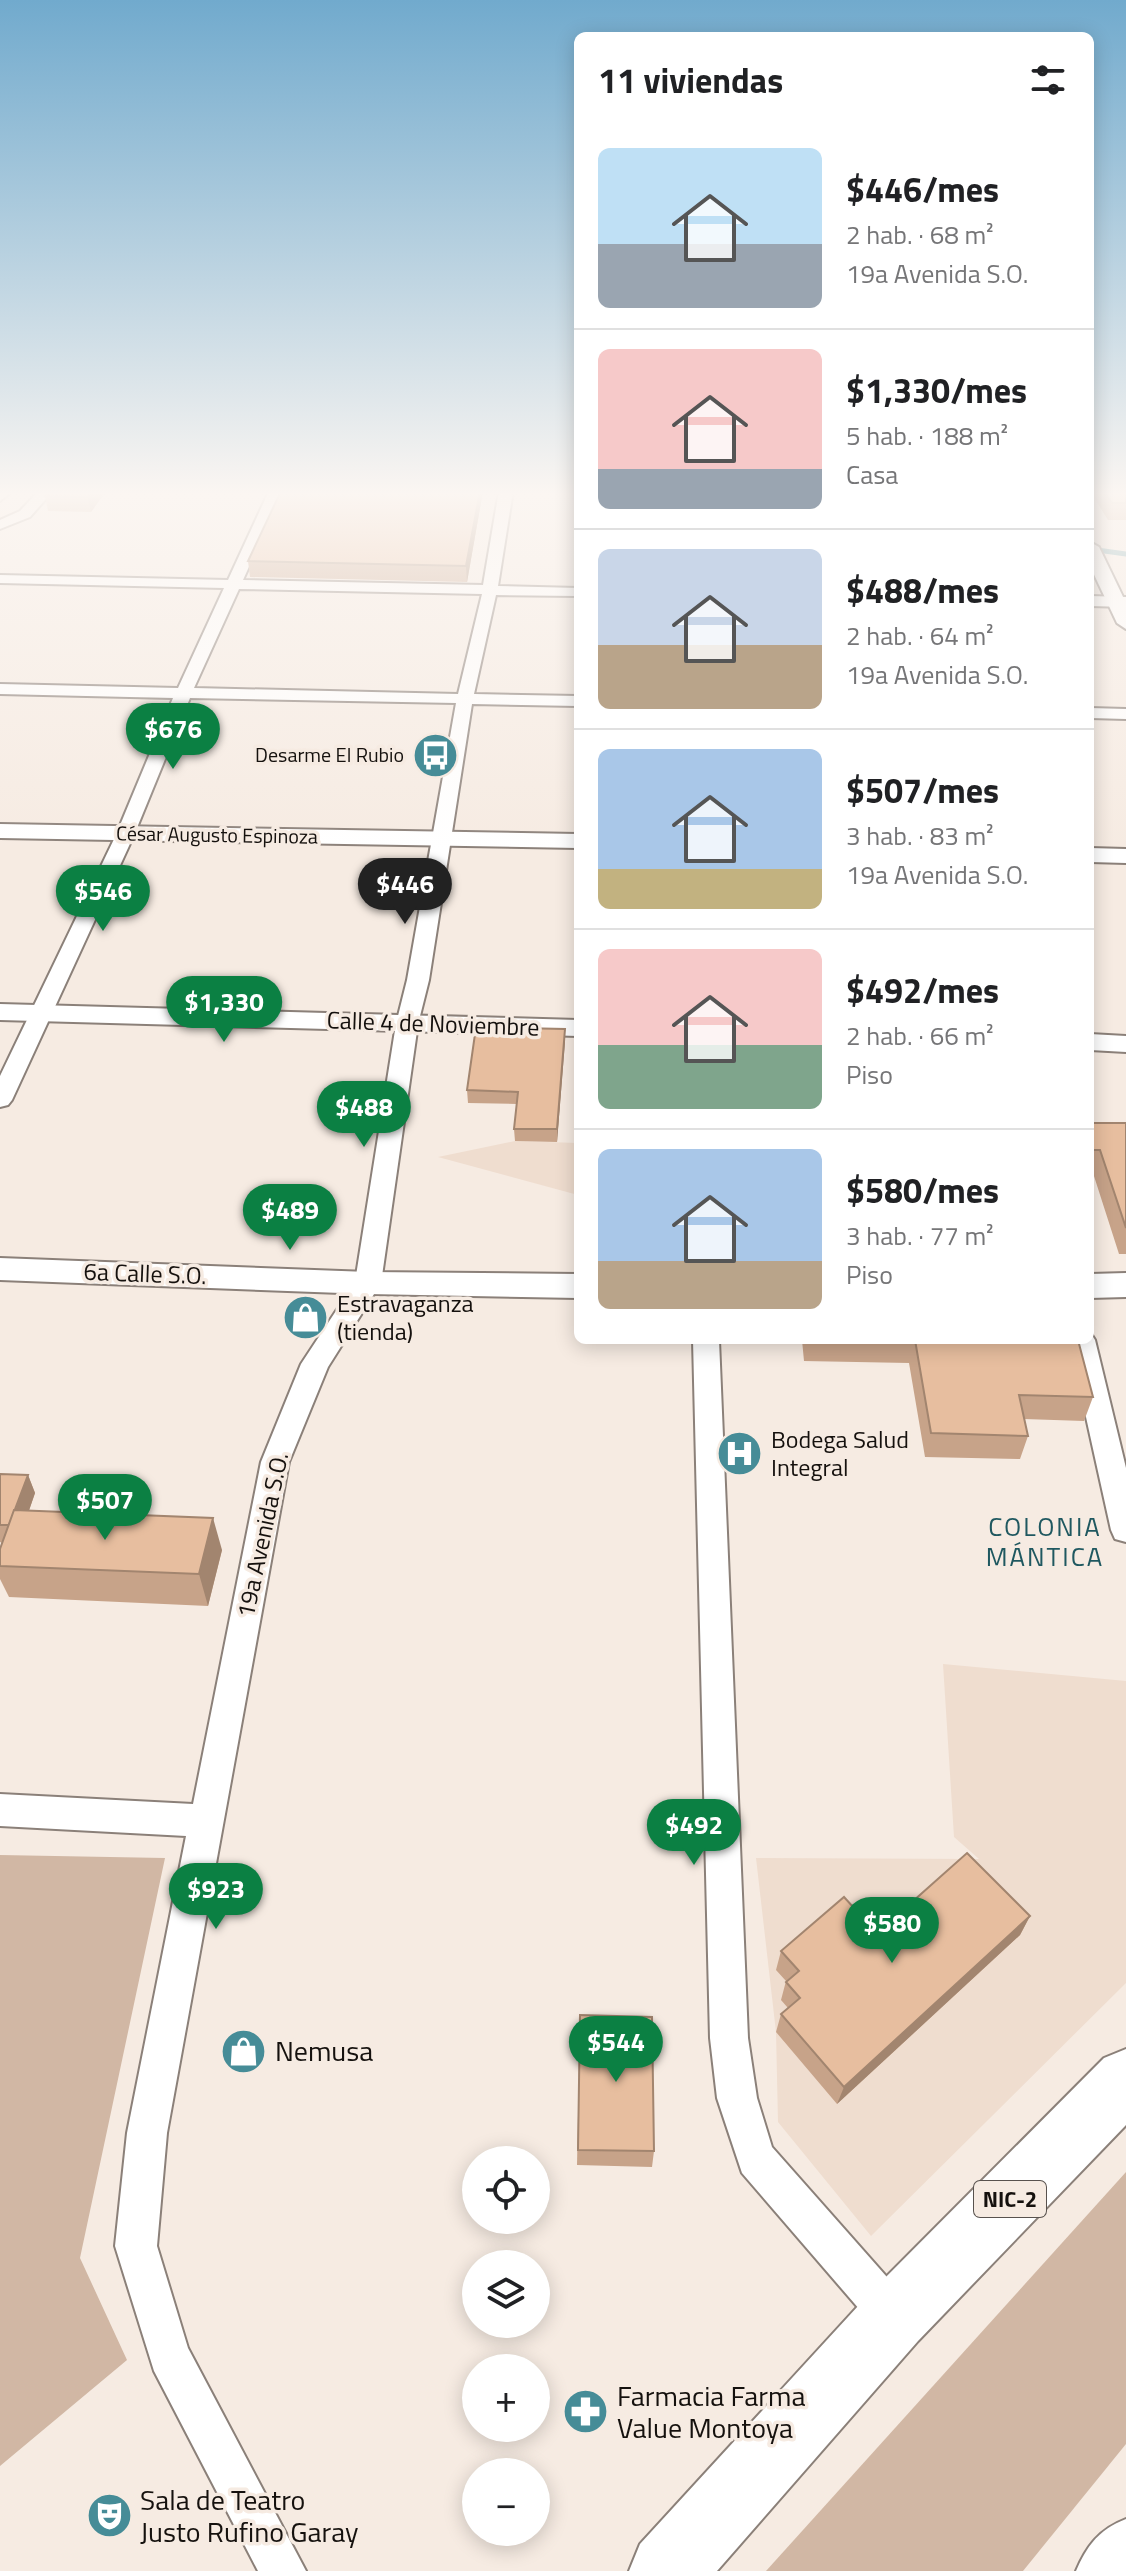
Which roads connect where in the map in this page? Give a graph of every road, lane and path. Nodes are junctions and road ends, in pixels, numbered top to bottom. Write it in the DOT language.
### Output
graph roads {
  1 [pos="222,611"];
  2 [pos="485,611"];
  3 [pos="0,689"];
  4 [pos="184,692"];
  5 [pos="465,698"];
  6 [pos="574,701"];
  7 [pos="1094,713"];
  8 [pos="1126,714"];
  9 [pos="0,831"];
  10 [pos="125,835"];
  11 [pos="442,837"];
  12 [pos="574,841"];
  13 [pos="1094,855"];
  14 [pos="1126,856"];
  15 [pos="0,1012"];
  16 [pos="41,1013"];
  17 [pos="407,1024"];
  18 [pos="574,1028"];
  19 [pos="1094,1042"];
  20 [pos="1126,1044"];
  21 [pos="0,1100"];
  22 [pos="0,1269"];
  23 [pos="368,1283"];
  24 [pos="1126,1285"];
  25 [pos="574,1286"];
  26 [pos="1094,1286"];
  27 [pos="706,1344"];
  28 [pos="1083,1344"];
  29 [pos="1126,1530"];
  30 [pos="0,1810"];
  31 [pos="206,1821"];
  32 [pos="1126,2080"];
  33 [pos="894,2317"];
  34 [pos="1126,2547"];
  35 [pos="283,2571"];
  36 [pos="667,2571"];
  37 [pos="1105,2571"];
  1 -- 4 [label="street"];
  2 -- 5 [label="street, 19a Avenida S.O."];
  3 -- 4 [label="street"];
  4 -- 5 [label="street"];
  4 -- 10 [label="street"];
  5 -- 6 [label="street"];
  5 -- 11 [label="street, 19a Avenida S.O."];
  7 -- 8 [label="street"];
  9 -- 10 [label="street, César Augusto Espinoza"];
  10 -- 11 [label="street, César Augusto Espinoza"];
  10 -- 16 [label="street"];
  11 -- 12 [label="street, César Augusto Espinoza"];
  11 -- 17 [label="street, 19a Avenida S.O."];
  13 -- 14 [label="street"];
  15 -- 16 [label="street, Calle 4 de Noviembre"];
  16 -- 17 [label="street, Calle 4 de Noviembre"];
  16 -- 21 [label="street"];
  17 -- 18 [label="street, Calle 4 de Noviembre"];
  17 -- 23 [label="street, 19a Avenida S.O."];
  19 -- 20 [label="street"];
  22 -- 23 [label="street, 6a Calle S.O."];
  23 -- 25 [label="street, 6a Calle S.O."];
  23 -- 31 [label="street, 19a Avenida S.O."];
  24 -- 26 [label="street"];
  27 -- 33 [label="street"];
  28 -- 29 [label="street"];
  30 -- 31 [label="street"];
  31 -- 35 [label="street, 19a Avenida S.O."];
  32 -- 33 [label="highway, NIC-2"];
  33 -- 36 [label="highway, NIC-2"];
  34 -- 37 [label="street"];
}
